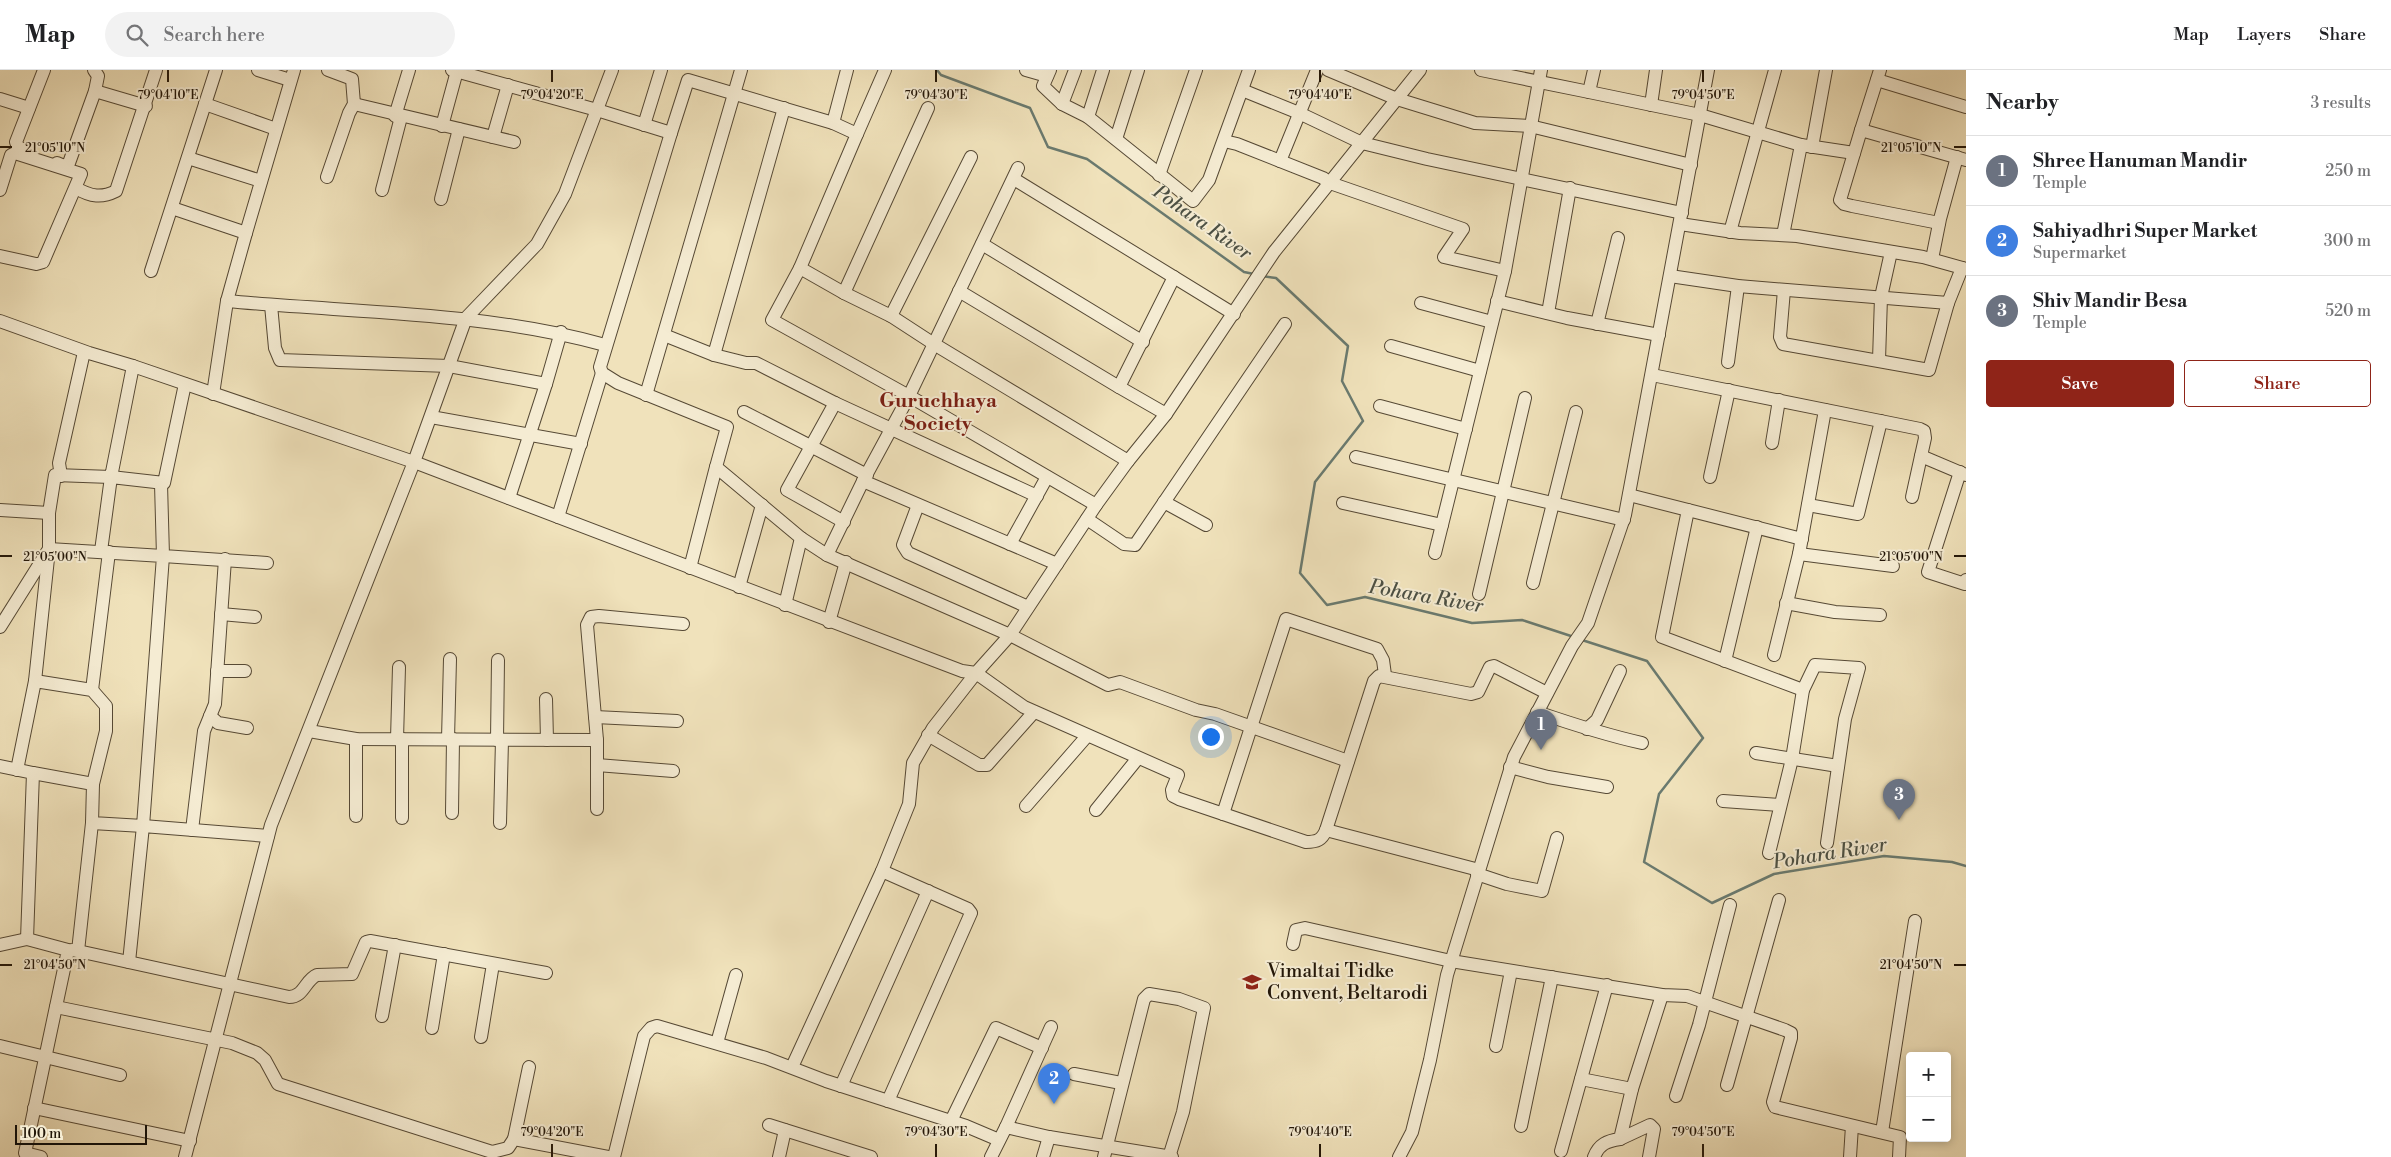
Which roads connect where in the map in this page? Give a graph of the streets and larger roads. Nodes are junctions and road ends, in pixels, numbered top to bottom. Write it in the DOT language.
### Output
graph roads {
  1 [pos="44,70"];
  2 [pos="94,70"];
  3 [pos="156,70"];
  4 [pos="216,70"];
  5 [pos="258,70"];
  6 [pos="328,70"];
  7 [pos="409,70"];
  8 [pos="612,70"];
  9 [pos="661,70"];
  10 [pos="741,70"];
  11 [pos="885,70"];
  12 [pos="1026,70"];
  13 [pos="1075,70"];
  14 [pos="1103,70"];
  15 [pos="1138,70"];
  16 [pos="1196,70"];
  17 [pos="1249,70"];
  18 [pos="1317,70"];
  19 [pos="1328,70"];
  20 [pos="1420,70"];
  21 [pos="1481,70"];
  22 [pos="1594,70"];
  23 [pos="1656,70"];
  24 [pos="1708,70"];
  25 [pos="1775,70"];
  26 [pos="1826,70"];
  27 [pos="454,71"];
  28 [pos="844,71"];
  29 [pos="1048,73"];
  30 [pos="292,75"];
  31 [pos="1540,75"];
  32 [pos="1878,75"];
  33 [pos="508,86"];
  34 [pos="1242,90"];
  35 [pos="95,91"];
  36 [pos="1589,92"];
  37 [pos="733,94"];
  38 [pos="0,99"];
  39 [pos="1397,99"];
  40 [pos="205,104"];
  41 [pos="354,104"];
  42 [pos="1062,104"];
  43 [pos="1650,105"];
  44 [pos="146,106"];
  45 [pos="1966,107"];
  46 [pos="29,108"];
  47 [pos="784,108"];
  48 [pos="928,108"];
  49 [pos="596,110"];
  50 [pos="1299,113"];
  51 [pos="1700,115"];
  52 [pos="398,116"];
  53 [pos="1088,117"];
  54 [pos="833,123"];
  55 [pos="644,125"];
  56 [pos="442,126"];
  57 [pos="1530,126"];
  58 [pos="276,129"];
  59 [pos="459,130"];
  60 [pos="1861,130"];
  61 [pos="1758,132"];
  62 [pos="671,133"];
  63 [pos="857,134"];
  64 [pos="493,137"];
  65 [pos="1116,139"];
  66 [pos="1224,141"];
  67 [pos="514,142"];
  68 [pos="1362,143"];
  69 [pos="1807,146"];
  70 [pos="1854,153"];
  71 [pos="971,156"];
  72 [pos="188,158"];
  73 [pos="1961,159"];
  74 [pos="1280,161"];
  75 [pos="1691,165"];
  76 [pos="1159,175"];
  77 [pos="327,177"];
  78 [pos="1521,178"];
  79 [pos="261,181"];
  80 [pos="1330,183"];
  81 [pos="76,188"];
  82 [pos="1570,188"];
  83 [pos="0,190"];
  84 [pos="382,190"];
  85 [pos="441,199"];
  86 [pos="172,208"];
  87 [pos="1681,218"];
  88 [pos="1939,223"];
  89 [pos="1730,232"];
  90 [pos="246,233"];
  91 [pos="1783,235"];
  92 [pos="1618,238"];
  93 [pos="982,244"];
  94 [pos="1891,252"];
  95 [pos="0,256"];
  96 [pos="1932,259"];
  97 [pos="800,268"];
  98 [pos="1964,268"];
  99 [pos="151,271"];
  100 [pos="1505,271"];
  101 [pos="1670,276"];
  102 [pos="1174,277"];
  103 [pos="1738,286"];
  104 [pos="1784,290"];
  105 [pos="959,291"];
  106 [pos="844,293"];
  107 [pos="1881,297"];
  108 [pos="1497,300"];
  109 [pos="227,301"];
  110 [pos="1421,303"];
  111 [pos="1948,303"];
  112 [pos="271,305"];
  113 [pos="1234,314"];
  114 [pos="1548,314"];
  115 [pos="891,316"];
  116 [pos="466,318"];
  117 [pos="0,321"];
  118 [pos="1492,322"];
  119 [pos="1285,324"];
  120 [pos="1596,324"];
  121 [pos="561,332"];
  122 [pos="664,335"];
  123 [pos="1659,335"];
  124 [pos="1143,342"];
  125 [pos="605,344"];
  126 [pos="934,344"];
  127 [pos="1390,346"];
  128 [pos="84,352"];
  129 [pos="714,355"];
  130 [pos="1879,360"];
  131 [pos="1728,362"];
  132 [pos="133,366"];
  133 [pos="449,366"];
  134 [pos="1480,371"];
  135 [pos="602,373"];
  136 [pos="1652,375"];
  137 [pos="185,384"];
  138 [pos="546,384"];
  139 [pos="1119,387"];
  140 [pos="1729,390"];
  141 [pos="213,394"];
  142 [pos="646,395"];
  143 [pos="909,396"];
  144 [pos="1525,398"];
  145 [pos="1779,400"];
  146 [pos="835,403"];
  147 [pos="1380,406"];
  148 [pos="1825,410"];
  149 [pos="744,412"];
  150 [pos="1576,412"];
  151 [pos="1166,414"];
  152 [pos="431,417"];
  153 [pos="1880,421"];
  154 [pos="1466,429"];
  155 [pos="891,430"];
  156 [pos="530,435"];
  157 [pos="1772,443"];
  158 [pos="581,444"];
  159 [pos="810,448"];
  160 [pos="1921,456"];
  161 [pos="1356,457"];
  162 [pos="1128,461"];
  163 [pos="414,462"];
  164 [pos="716,467"];
  165 [pos="1963,473"];
  166 [pos="60,476"];
  167 [pos="112,477"];
  168 [pos="1047,477"];
  169 [pos="1710,477"];
  170 [pos="865,478"];
  171 [pos="1453,480"];
  172 [pos="158,483"];
  173 [pos="1503,491"];
  174 [pos="1629,495"];
  175 [pos="1037,496"];
  176 [pos="1912,497"];
  177 [pos="509,498"];
  178 [pos="1164,502"];
  179 [pos="1553,503"];
  180 [pos="918,504"];
  181 [pos="1343,504"];
  182 [pos="762,505"];
  183 [pos="1096,505"];
  184 [pos="1808,505"];
  185 [pos="0,510"];
  186 [pos="1688,510"];
  187 [pos="49,513"];
  188 [pos="558,517"];
  189 [pos="1087,519"];
  190 [pos="1624,520"];
  191 [pos="844,522"];
  192 [pos="1206,525"];
  193 [pos="1442,525"];
  194 [pos="1757,528"];
  195 [pos="801,538"];
  196 [pos="1802,539"];
  197 [pos="1010,544"];
  198 [pos="49,549"];
  199 [pos="105,552"];
  200 [pos="1435,552"];
  201 [pos="827,554"];
  202 [pos="1799,554"];
  203 [pos="163,556"];
  204 [pos="225,559"];
  205 [pos="846,562"];
  206 [pos="267,563"];
  207 [pos="1057,564"];
  208 [pos="1893,566"];
  209 [pos="690,568"];
  210 [pos="1533,582"];
  211 [pos="1966,583"];
  212 [pos="739,587"];
  213 [pos="1478,594"];
  214 [pos="1786,602"];
  215 [pos="785,605"];
  216 [pos="1028,606"];
  217 [pos="221,614"];
  218 [pos="1880,615"];
  219 [pos="255,617"];
  220 [pos="829,622"];
  221 [pos="683,624"];
  222 [pos="0,627"];
  223 [pos="1010,635"];
  224 [pos="1774,655"];
  225 [pos="450,659"];
  226 [pos="498,660"];
  227 [pos="1725,661"];
  228 [pos="399,667"];
  229 [pos="217,670"];
  230 [pos="245,671"];
  231 [pos="1620,671"];
  232 [pos="976,673"];
  233 [pos="1385,675"];
  234 [pos="35,681"];
  235 [pos="92,690"];
  236 [pos="1804,690"];
  237 [pos="1547,693"];
  238 [pos="546,698"];
  239 [pos="1034,712"];
  240 [pos="1537,712"];
  241 [pos="210,716"];
  242 [pos="595,717"];
  243 [pos="677,721"];
  244 [pos="1252,727"];
  245 [pos="247,728"];
  246 [pos="1587,729"];
  247 [pos="309,732"];
  248 [pos="928,735"];
  249 [pos="1087,736"];
  250 [pos="356,739"];
  251 [pos="400,739"];
  252 [pos="451,739"];
  253 [pos="499,740"];
  254 [pos="547,740"];
  255 [pos="597,740"];
  256 [pos="1642,743"];
  257 [pos="1756,753"];
  258 [pos="1138,758"];
  259 [pos="1792,759"];
  260 [pos="1348,761"];
  261 [pos="597,765"];
  262 [pos="0,766"];
  263 [pos="1838,766"];
  264 [pos="1510,767"];
  265 [pos="17,770"];
  266 [pos="673,771"];
  267 [pos="33,773"];
  268 [pos="93,784"];
  269 [pos="1607,787"];
  270 [pos="1723,801"];
  271 [pos="1780,805"];
  272 [pos="1026,806"];
  273 [pos="598,809"];
  274 [pos="1096,810"];
  275 [pos="452,813"];
  276 [pos="1223,814"];
  277 [pos="356,816"];
  278 [pos="402,818"];
  279 [pos="92,823"];
  280 [pos="500,824"];
  281 [pos="143,826"];
  282 [pos="192,830"];
  283 [pos="1326,830"];
  284 [pos="268,836"];
  285 [pos="1557,838"];
  286 [pos="1827,843"];
  287 [pos="1769,853"];
  288 [pos="882,871"];
  289 [pos="1478,872"];
  290 [pos="928,891"];
  291 [pos="1779,900"];
  292 [pos="1730,905"];
  293 [pos="1914,921"];
  294 [pos="28,939"];
  295 [pos="1293,944"];
  296 [pos="0,945"];
  297 [pos="395,945"];
  298 [pos="73,950"];
  299 [pos="444,954"];
  300 [pos="1451,961"];
  301 [pos="130,962"];
  302 [pos="494,964"];
  303 [pos="1511,971"];
  304 [pos="546,973"];
  305 [pos="736,975"];
  306 [pos="1552,977"];
  307 [pos="230,984"];
  308 [pos="1607,985"];
  309 [pos="1662,995"];
  310 [pos="1704,1002"];
  311 [pos="56,1007"];
  312 [pos="382,1016"];
  313 [pos="1746,1016"];
  314 [pos="1051,1027"];
  315 [pos="432,1028"];
  316 [pos="481,1038"];
  317 [pos="216,1039"];
  318 [pos="717,1043"];
  319 [pos="0,1046"];
  320 [pos="1496,1046"];
  321 [pos="1042,1048"];
  322 [pos="45,1057"];
  323 [pos="529,1067"];
  324 [pos="792,1067"];
  325 [pos="1074,1074"];
  326 [pos="120,1075"];
  327 [pos="1581,1079"];
  328 [pos="1121,1083"];
  329 [pos="841,1086"];
  330 [pos="1727,1086"];
  331 [pos="1632,1090"];
  332 [pos="1676,1096"];
  333 [pos="888,1101"];
  334 [pos="34,1108"];
  335 [pos="951,1121"];
  336 [pos="770,1125"];
  337 [pos="1006,1126"];
  338 [pos="1521,1126"];
  339 [pos="1852,1126"];
  340 [pos="785,1130"];
  341 [pos="1882,1132"];
  342 [pos="1049,1137"];
  343 [pos="514,1139"];
  344 [pos="1620,1139"];
  345 [pos="999,1140"];
  346 [pos="190,1141"];
  347 [pos="1561,1151"];
  348 [pos="1105,1152"];
  349 [pos="865,1156"];
  350 [pos="41,1157"];
  351 [pos="186,1157"];
  352 [pos="608,1157"];
  353 [pos="614,1157"];
  354 [pos="779,1157"];
  355 [pos="991,1157"];
  356 [pos="1044,1157"];
  357 [pos="1170,1157"];
  358 [pos="1399,1157"];
  359 [pos="1594,1157"];
  360 [pos="1649,1157"];
  361 [pos="1850,1157"];
  362 [pos="1899,1157"];
  1 -- 46 [label="street"];
  2 -- 35 [label="street"];
  3 -- 44 [label="street"];
  4 -- 40 [label="street"];
  5 -- 30 [label="street"];
  6 -- 41 [label="street"];
  7 -- 52 [label="street"];
  8 -- 49 [label="street"];
  9 -- 55 [label="street"];
  10 -- 37 [label="street"];
  11 -- 63 [label="street"];
  12 -- 29 [label="street"];
  13 -- 42 [label="street"];
  14 -- 53 [label="street"];
  15 -- 65 [label="street"];
  16 -- 76 [label="street"];
  17 -- 34 [label="street"];
  18 -- 50 [label="street"];
  19 -- 39 [label="street"];
  20 -- 39 [label="street"];
  21 -- 31 [label="street"];
  22 -- 36 [label="street"];
  23 -- 43 [label="street"];
  24 -- 51 [label="street"];
  25 -- 61 [label="street"];
  26 -- 69 [label="street"];
  27 -- 33 [label="street"];
  27 -- 56 [label="street"];
  28 -- 54 [label="street"];
  29 -- 42 [label="street"];
  30 -- 58 [label="street"];
  31 -- 36 [label="street"];
  31 -- 57 [label="street"];
  32 -- 45 [label="street"];
  32 -- 60 [label="street"];
  33 -- 49 [label="street"];
  33 -- 64 [label="street"];
  34 -- 50 [label="street"];
  34 -- 66 [label="street"];
  35 -- 44 [label="street"];
  35 -- 46 [label="street"];
  36 -- 43 [label="street"];
  37 -- 47 [label="street"];
  37 -- 62 [label="street"];
  37 -- 122 [label="street"];
  38 -- 46 [label="street"];
  39 -- 57 [label="street"];
  39 -- 68 [label="street"];
  40 -- 58 [label="street"];
  40 -- 72 [label="street"];
  41 -- 52 [label="street"];
  41 -- 77 [label="street"];
  42 -- 53 [label="street"];
  43 -- 51 [label="street"];
  44 -- 81 [label="street"];
  47 -- 54 [label="street"];
  47 -- 129 [label="street"];
  48 -- 106 [label="street"];
  49 -- 55 [label="street"];
  49 -- 116 [label="street"];
  50 -- 68 [label="street"];
  50 -- 74 [label="street"];
  51 -- 61 [label="street"];
  51 -- 75 [label="street"];
  52 -- 56 [label="street"];
  52 -- 84 [label="street"];
  53 -- 65 [label="street"];
  54 -- 63 [label="street"];
  55 -- 62 [label="street"];
  56 -- 59 [label="street"];
  57 -- 75 [label="street"];
  57 -- 78 [label="street"];
  58 -- 79 [label="street"];
  59 -- 64 [label="street"];
  59 -- 85 [label="street"];
  60 -- 70 [label="street"];
  60 -- 73 [label="street"];
  61 -- 69 [label="street"];
  61 -- 89 [label="street"];
  62 -- 125 [label="street"];
  63 -- 97 [label="street"];
  64 -- 67 [label="street"];
  65 -- 76 [label="street"];
  66 -- 74 [label="street"];
  66 -- 76 [label="street"];
  68 -- 78 [label="street"];
  68 -- 80 [label="street"];
  69 -- 70 [label="street"];
  69 -- 91 [label="street"];
  70 -- 88 [label="street"];
  71 -- 115 [label="street"];
  72 -- 79 [label="street"];
  72 -- 86 [label="street"];
  73 -- 88 [label="street"];
  74 -- 80 [label="street"];
  75 -- 87 [label="street"];
  78 -- 82 [label="street"];
  78 -- 100 [label="street"];
  79 -- 90 [label="street"];
  80 -- 100 [label="street"];
  80 -- 113 [label="street"];
  81 -- 83 [label="street"];
  81 -- 95 [label="street"];
  82 -- 87 [label="street"];
  82 -- 114 [label="street"];
  86 -- 90 [label="street"];
  86 -- 99 [label="street"];
  87 -- 89 [label="street"];
  87 -- 101 [label="street"];
  88 -- 96 [label="street"];
  89 -- 91 [label="street"];
  90 -- 109 [label="street"];
  91 -- 94 [label="street"];
  92 -- 120 [label="street"];
  93 -- 102 [label="street"];
  93 -- 105 [label="street"];
  93 -- 124 [label="street"];
  94 -- 96 [label="street"];
  94 -- 107 [label="street"];
  96 -- 98 [label="street"];
  97 -- 106 [label="street"];
  97 -- 143 [label="street"];
  98 -- 111 [label="street"];
  100 -- 108 [label="street"];
  101 -- 103 [label="street"];
  101 -- 123 [label="street"];
  102 -- 113 [label="street"];
  102 -- 124 [label="street"];
  103 -- 104 [label="street"];
  103 -- 131 [label="street"];
  104 -- 107 [label="street"];
  104 -- 130 [label="street"];
  105 -- 126 [label="street"];
  105 -- 139 [label="street"];
  106 -- 115 [label="street"];
  107 -- 111 [label="street"];
  107 -- 130 [label="street"];
  108 -- 114 [label="street"];
  108 -- 118 [label="street"];
  109 -- 112 [label="street"];
  109 -- 141 [label="street"];
  110 -- 118 [label="street"];
  111 -- 130 [label="street"];
  112 -- 116 [label="street"];
  112 -- 133 [label="street"];
  113 -- 151 [label="street"];
  114 -- 120 [label="street"];
  115 -- 126 [label="street"];
  116 -- 121 [label="street"];
  116 -- 133 [label="street"];
  117 -- 128 [label="street"];
  118 -- 134 [label="street"];
  119 -- 178 [label="street"];
  120 -- 123 [label="street"];
  121 -- 125 [label="street"];
  121 -- 138 [label="street"];
  122 -- 129 [label="street"];
  122 -- 142 [label="street"];
  123 -- 136 [label="street"];
  124 -- 139 [label="street"];
  125 -- 135 [label="street"];
  126 -- 143 [label="street"];
  126 -- 162 [label="street"];
  127 -- 134 [label="street"];
  128 -- 132 [label="street"];
  128 -- 166 [label="street"];
  129 -- 146 [label="street"];
  132 -- 137 [label="street"];
  132 -- 167 [label="street"];
  133 -- 138 [label="street"];
  133 -- 152 [label="street"];
  134 -- 154 [label="street"];
  135 -- 142 [label="street"];
  135 -- 158 [label="street"];
  136 -- 140 [label="street"];
  136 -- 174 [label="street"];
  137 -- 141 [label="street"];
  137 -- 172 [label="street"];
  138 -- 156 [label="street"];
  139 -- 151 [label="street"];
  140 -- 145 [label="street"];
  140 -- 169 [label="street"];
  141 -- 163 [label="street"];
  142 -- 164 [label="street"];
  143 -- 155 [label="street"];
  143 -- 168 [label="street"];
  144 -- 173 [label="street"];
  145 -- 148 [label="street"];
  145 -- 157 [label="street"];
  146 -- 155 [label="street"];
  146 -- 159 [label="street"];
  147 -- 154 [label="street"];
  148 -- 153 [label="street"];
  148 -- 184 [label="street"];
  149 -- 159 [label="street"];
  150 -- 179 [label="street"];
  151 -- 162 [label="street"];
  152 -- 156 [label="street"];
  152 -- 163 [label="street"];
  153 -- 160 [label="street"];
  153 -- 184 [label="street"];
  154 -- 171 [label="street"];
  155 -- 170 [label="street"];
  155 -- 175 [label="street"];
  156 -- 158 [label="street"];
  156 -- 177 [label="street"];
  158 -- 188 [label="street"];
  159 -- 170 [label="street"];
  159 -- 191 [label="street"];
  160 -- 165 [label="street"];
  160 -- 176 [label="street"];
  161 -- 171 [label="street"];
  162 -- 183 [label="street"];
  163 -- 177 [label="street"];
  163 -- 247 [label="street"];
  164 -- 182 [label="street"];
  164 -- 209 [label="street"];
  165 -- 211 [label="street"];
  166 -- 167 [label="street"];
  166 -- 187 [label="street"];
  167 -- 172 [label="street"];
  167 -- 199 [label="street"];
  168 -- 175 [label="street"];
  168 -- 183 [label="street"];
  170 -- 180 [label="street"];
  170 -- 191 [label="street"];
  171 -- 173 [label="street"];
  171 -- 193 [label="street"];
  172 -- 203 [label="street"];
  173 -- 179 [label="street"];
  173 -- 213 [label="street"];
  174 -- 186 [label="street"];
  174 -- 190 [label="street"];
  175 -- 197 [label="street"];
  177 -- 188 [label="street"];
  178 -- 189 [label="street"];
  178 -- 192 [label="street"];
  179 -- 190 [label="street"];
  179 -- 210 [label="street"];
  180 -- 197 [label="street"];
  180 -- 216 [label="street"];
  181 -- 193 [label="street"];
  182 -- 195 [label="street"];
  182 -- 212 [label="street"];
  183 -- 189 [label="street"];
  184 -- 196 [label="street"];
  185 -- 187 [label="street"];
  186 -- 194 [label="street"];
  186 -- 227 [label="street"];
  187 -- 198 [label="street"];
  188 -- 209 [label="street"];
  189 -- 207 [label="street"];
  190 -- 237 [label="street"];
  191 -- 201 [label="street"];
  193 -- 200 [label="street"];
  194 -- 196 [label="street"];
  194 -- 227 [label="street"];
  195 -- 201 [label="street"];
  195 -- 215 [label="street"];
  196 -- 202 [label="street"];
  197 -- 207 [label="street"];
  198 -- 199 [label="street"];
  198 -- 222 [label="street"];
  198 -- 234 [label="street"];
  199 -- 203 [label="street"];
  199 -- 235 [label="street"];
  201 -- 205 [label="street"];
  202 -- 208 [label="street"];
  202 -- 214 [label="street"];
  203 -- 204 [label="street"];
  203 -- 281 [label="street"];
  204 -- 206 [label="street"];
  204 -- 217 [label="street"];
  205 -- 220 [label="street"];
  205 -- 223 [label="street"];
  207 -- 216 [label="street"];
  209 -- 212 [label="street"];
  212 -- 215 [label="street"];
  214 -- 218 [label="street"];
  214 -- 224 [label="street"];
  215 -- 220 [label="street"];
  216 -- 223 [label="street"];
  217 -- 219 [label="street"];
  217 -- 229 [label="street"];
  220 -- 232 [label="street"];
  221 -- 242 [label="street"];
  223 -- 232 [label="street"];
  223 -- 244 [label="street"];
  225 -- 252 [label="street"];
  226 -- 253 [label="street"];
  227 -- 236 [label="street"];
  228 -- 251 [label="street"];
  229 -- 230 [label="street"];
  229 -- 241 [label="street"];
  231 -- 246 [label="street"];
  232 -- 239 [label="street"];
  232 -- 248 [label="street"];
  233 -- 237 [label="street"];
  233 -- 244 [label="street"];
  233 -- 260 [label="street"];
  234 -- 235 [label="street"];
  234 -- 265 [label="street"];
  235 -- 268 [label="street"];
  236 -- 259 [label="street"];
  236 -- 263 [label="street"];
  237 -- 240 [label="street"];
  238 -- 254 [label="street"];
  239 -- 248 [label="street"];
  239 -- 249 [label="street"];
  240 -- 246 [label="street"];
  240 -- 264 [label="street"];
  241 -- 245 [label="street"];
  241 -- 282 [label="street"];
  242 -- 243 [label="street"];
  242 -- 255 [label="street"];
  244 -- 260 [label="street"];
  244 -- 276 [label="street"];
  246 -- 256 [label="street"];
  247 -- 250 [label="street"];
  247 -- 284 [label="street"];
  248 -- 288 [label="street"];
  249 -- 258 [label="street"];
  249 -- 272 [label="street"];
  250 -- 251 [label="street"];
  250 -- 277 [label="street"];
  251 -- 252 [label="street"];
  251 -- 278 [label="street"];
  252 -- 253 [label="street"];
  252 -- 275 [label="street"];
  253 -- 254 [label="street"];
  253 -- 280 [label="street"];
  254 -- 255 [label="street"];
  255 -- 261 [label="street"];
  257 -- 259 [label="street"];
  258 -- 274 [label="street"];
  258 -- 276 [label="street"];
  259 -- 263 [label="street"];
  259 -- 271 [label="street"];
  260 -- 283 [label="street"];
  261 -- 266 [label="street"];
  261 -- 273 [label="street"];
  262 -- 265 [label="street"];
  263 -- 286 [label="street"];
  264 -- 269 [label="street"];
  264 -- 289 [label="street"];
  265 -- 267 [label="street"];
  267 -- 268 [label="street"];
  267 -- 294 [label="street"];
  268 -- 279 [label="street"];
  270 -- 271 [label="street"];
  271 -- 287 [label="street"];
  276 -- 283 [label="street"];
  279 -- 281 [label="street"];
  279 -- 298 [label="street"];
  281 -- 282 [label="street"];
  281 -- 301 [label="street"];
  282 -- 284 [label="street"];
  283 -- 289 [label="street"];
  284 -- 307 [label="street"];
  285 -- 289 [label="street"];
  288 -- 290 [label="street"];
  288 -- 324 [label="street"];
  289 -- 300 [label="street"];
  290 -- 329 [label="street"];
  290 -- 333 [label="street"];
  291 -- 313 [label="street"];
  292 -- 310 [label="street"];
  293 -- 341 [label="street"];
  294 -- 296 [label="street"];
  294 -- 298 [label="street"];
  295 -- 300 [label="street"];
  297 -- 299 [label="street"];
  297 -- 307 [label="street"];
  297 -- 312 [label="street"];
  298 -- 301 [label="street"];
  298 -- 311 [label="street"];
  299 -- 302 [label="street"];
  299 -- 315 [label="street"];
  300 -- 303 [label="street"];
  300 -- 358 [label="street"];
  301 -- 307 [label="street"];
  302 -- 304 [label="street"];
  302 -- 316 [label="street"];
  303 -- 306 [label="street"];
  303 -- 320 [label="street"];
  305 -- 318 [label="street"];
  306 -- 308 [label="street"];
  306 -- 338 [label="street"];
  307 -- 317 [label="street"];
  308 -- 309 [label="street"];
  308 -- 327 [label="street"];
  309 -- 310 [label="street"];
  309 -- 331 [label="street"];
  310 -- 313 [label="street"];
  310 -- 332 [label="street"];
  311 -- 317 [label="street"];
  311 -- 322 [label="street"];
  313 -- 330 [label="street"];
  313 -- 339 [label="street"];
  314 -- 321 [label="street"];
  317 -- 343 [label="street"];
  317 -- 346 [label="street"];
  318 -- 324 [label="street"];
  318 -- 353 [label="street"];
  319 -- 322 [label="street"];
  321 -- 335 [label="street"];
  321 -- 337 [label="street"];
  322 -- 326 [label="street"];
  322 -- 334 [label="street"];
  323 -- 343 [label="street"];
  324 -- 329 [label="street"];
  325 -- 328 [label="street"];
  327 -- 331 [label="street"];
  327 -- 347 [label="street"];
  328 -- 348 [label="street"];
  328 -- 357 [label="street"];
  329 -- 333 [label="street"];
  331 -- 344 [label="street"];
  333 -- 335 [label="street"];
  334 -- 346 [label="street"];
  334 -- 350 [label="street"];
  335 -- 345 [label="street"];
  336 -- 340 [label="street"];
  337 -- 342 [label="street"];
  337 -- 345 [label="street"];
  339 -- 341 [label="street"];
  339 -- 361 [label="street"];
  340 -- 349 [label="street"];
  340 -- 354 [label="street"];
  341 -- 362 [label="street"];
  342 -- 348 [label="street"];
  342 -- 356 [label="street"];
  343 -- 352 [label="street"];
  344 -- 359 [label="street"];
  344 -- 360 [label="street"];
  345 -- 355 [label="street"];
  346 -- 351 [label="street"];
  348 -- 357 [label="street"];
}
